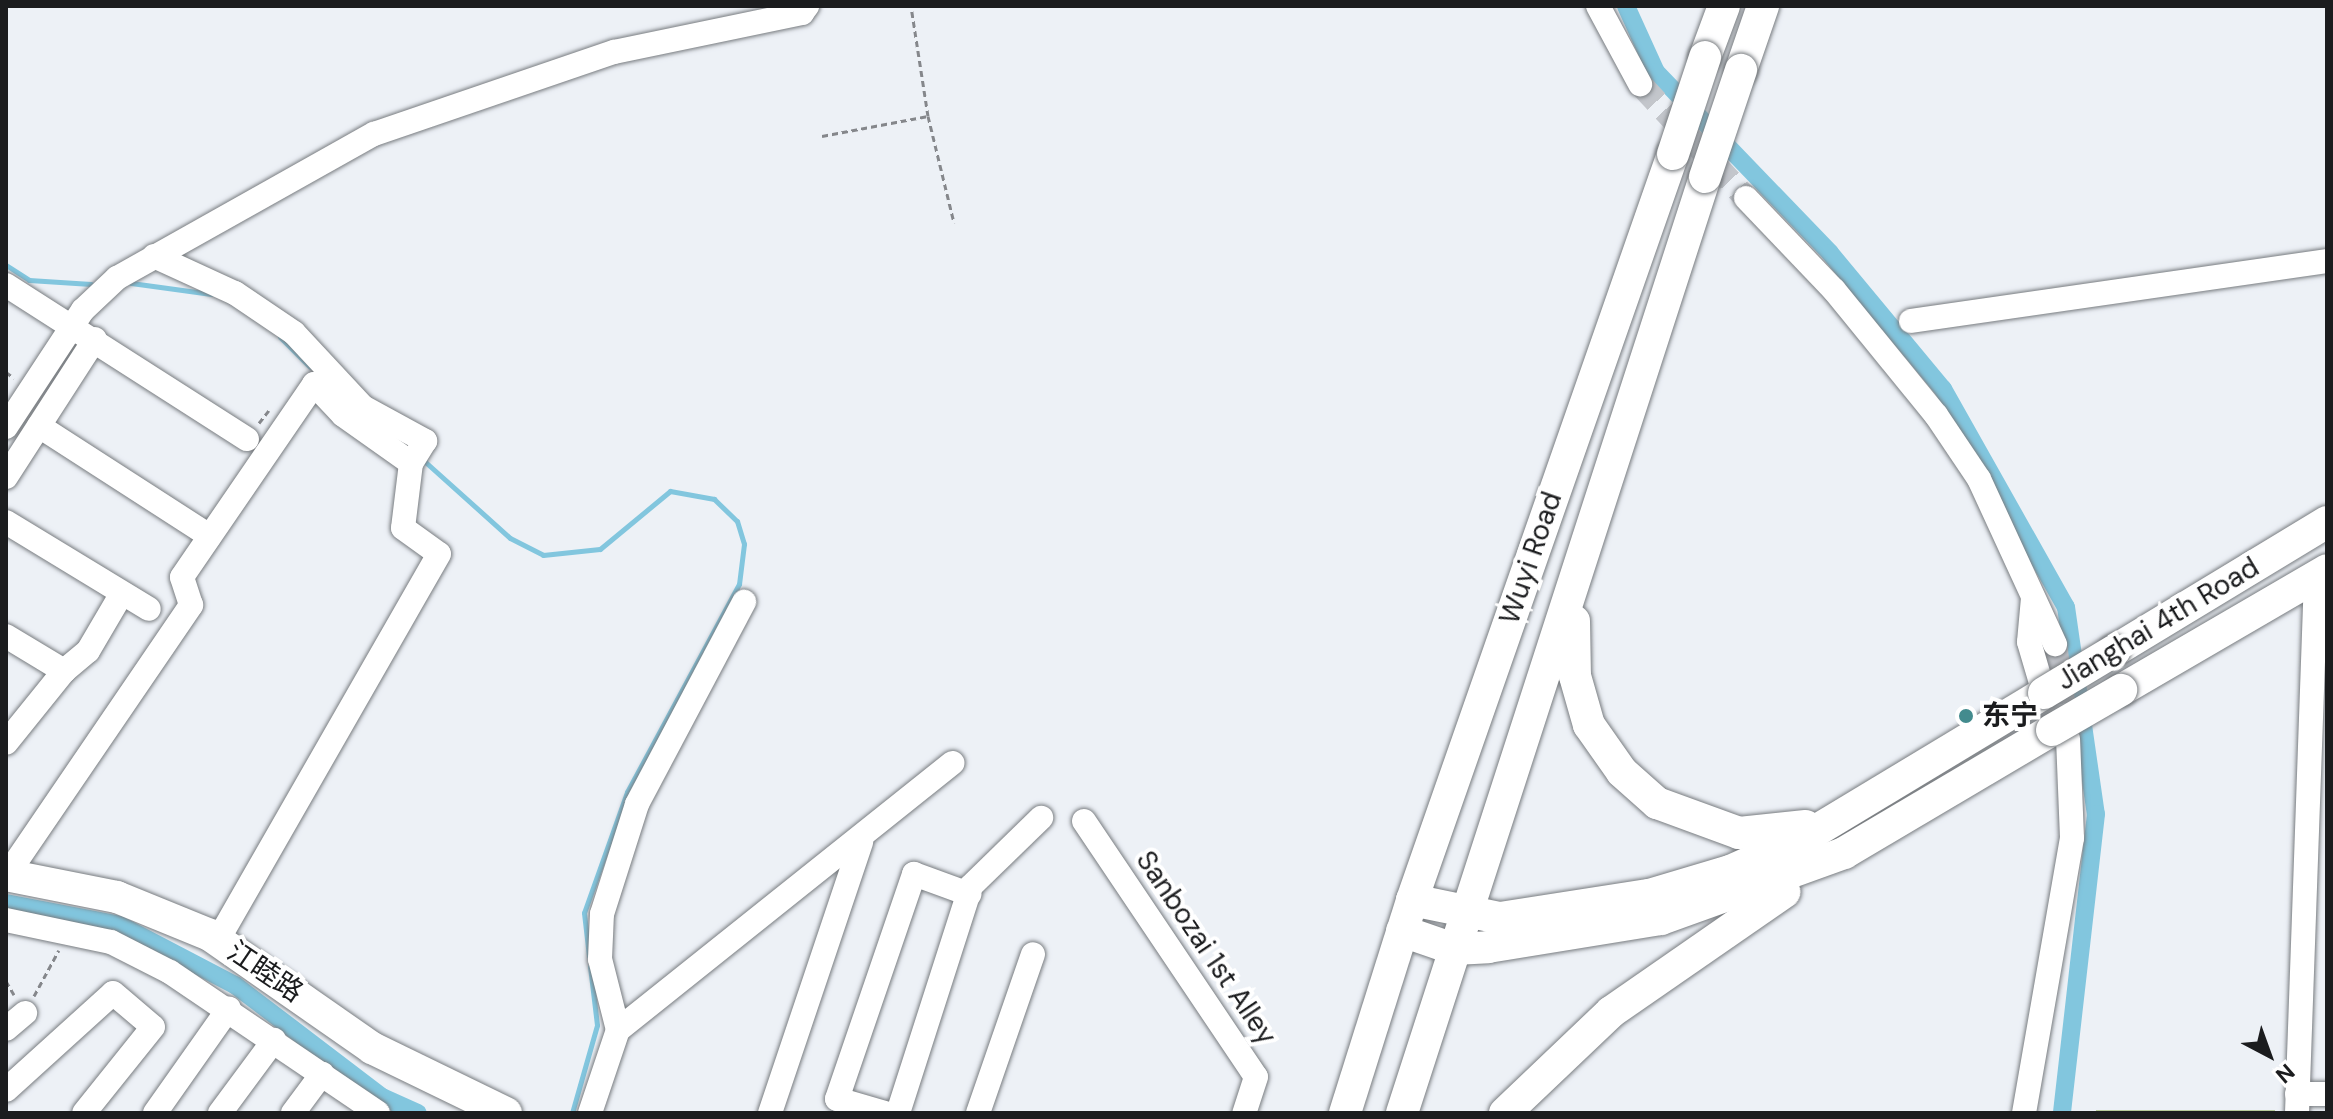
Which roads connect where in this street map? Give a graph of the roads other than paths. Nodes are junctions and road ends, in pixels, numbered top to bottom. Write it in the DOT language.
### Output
graph roads {
  1 [pos="807,6"];
  2 [pos="1598,6"];
  3 [pos="1763,6"];
  4 [pos="1718,12"];
  5 [pos="1640,84"];
  6 [pos="1746,198"];
  7 [pos="154,256"];
  8 [pos="2327,261"];
  9 [pos="6,285"];
  10 [pos="1911,321"];
  11 [pos="72,327"];
  12 [pos="95,339"];
  13 [pos="39,426"];
  14 [pos="6,427"];
  15 [pos="247,439"];
  16 [pos="415,456"];
  17 [pos="6,477"];
  18 [pos="6,522"];
  19 [pos="2327,522"];
  20 [pos="210,536"];
  21 [pos="2322,573"];
  22 [pos="122,593"];
  23 [pos="2033,595"];
  24 [pos="1574,601"];
  25 [pos="744,602"];
  26 [pos="149,609"];
  27 [pos="6,636"];
  28 [pos="2055,644"];
  29 [pos="64,671"];
  30 [pos="2044,693"];
  31 [pos="2052,736"];
  32 [pos="6,743"];
  33 [pos="952,763"];
  34 [pos="1453,782"];
  35 [pos="1503,799"];
  36 [pos="1041,818"];
  37 [pos="1836,819"];
  38 [pos="1084,821"];
  39 [pos="861,842"];
  40 [pos="1844,853"];
  41 [pos="7,875"];
  42 [pos="969,894"];
  43 [pos="1412,900"];
  44 [pos="1464,916"];
  45 [pos="6,920"];
  46 [pos="1578,923"];
  47 [pos="1402,931"];
  48 [pos="218,940"];
  49 [pos="1454,949"];
  50 [pos="1033,954"];
  51 [pos="229,1008"];
  52 [pos="25,1013"];
  53 [pos="6,1029"];
  54 [pos="618,1030"];
  55 [pos="274,1040"];
  56 [pos="1364,1054"];
  57 [pos="1416,1069"];
  58 [pos="322,1074"];
  59 [pos="6,1090"];
  60 [pos="2327,1094"];
  61 [pos="2297,1103"];
  62 [pos="373,1112"];
  63 [pos="84,1113"];
  64 [pos="155,1113"];
  65 [pos="220,1113"];
  66 [pos="293,1113"];
  67 [pos="506,1113"];
  68 [pos="590,1113"];
  69 [pos="770,1113"];
  70 [pos="885,1113"];
  71 [pos="898,1113"];
  72 [pos="978,1113"];
  73 [pos="1244,1113"];
  74 [pos="1345,1113"];
  75 [pos="1402,1113"];
  76 [pos="1505,1113"];
  77 [pos="2024,1113"];
  1 -- 7 [label="street"];
  2 -- 5 [label="street"];
  3 -- 24 [label="main road, Wuyi Road, bridge"];
  4 -- 34 [label="main road, Wuyi Road, bridge"];
  6 -- 23 [label="street"];
  7 -- 11 [label="street"];
  7 -- 16 [label="street"];
  8 -- 10 [label="street"];
  9 -- 11 [label="street"];
  11 -- 12 [label="street"];
  11 -- 14 [label="street"];
  12 -- 13 [label="street"];
  12 -- 15 [label="street"];
  13 -- 17 [label="street"];
  13 -- 20 [label="street"];
  16 -- 20 [label="street"];
  16 -- 48 [label="street"];
  18 -- 22 [label="street"];
  19 -- 30 [label="main road, Jianghai 4th Road, bridge"];
  20 -- 41 [label="street"];
  21 -- 31 [label="main road, Jianghai 4th Road, bridge"];
  21 -- 61 [label="street"];
  22 -- 26 [label="street"];
  22 -- 29 [label="street"];
  23 -- 28 [label="street"];
  23 -- 30 [label="street"];
  24 -- 35 [label="main road, Wuyi Road"];
  24 -- 37 [label="main road"];
  25 -- 54 [label="street"];
  27 -- 29 [label="street"];
  29 -- 32 [label="street"];
  30 -- 37 [label="main road, Jianghai 4th Road"];
  31 -- 40 [label="main road, Jianghai 4th Road"];
  31 -- 77 [label="street"];
  33 -- 39 [label="street"];
  34 -- 35 [label="main road"];
  34 -- 43 [label="main road, Wuyi Road"];
  35 -- 44 [label="main road, Wuyi Road"];
  36 -- 42 [label="street"];
  37 -- 46 [label="main road, Jianghai 4th Road"];
  38 -- 73 [label="street, Sanbozai 1st Alley"];
  39 -- 54 [label="street"];
  39 -- 69 [label="street"];
  40 -- 46 [label="main road, Jianghai 4th Road"];
  40 -- 76 [label="main road"];
  41 -- 48 [label="main road, 江睦路"];
  42 -- 70 [label="street"];
  42 -- 71 [label="street"];
  43 -- 44 [label="main road, Jianghai 4th Road"];
  43 -- 47 [label="main road, Wuyi Road"];
  44 -- 46 [label="main road, Jianghai 4th Road"];
  44 -- 49 [label="main road, Wuyi Road"];
  45 -- 51 [label="street"];
  46 -- 49 [label="main road, Jianghai 4th Road"];
  47 -- 49 [label="main road"];
  47 -- 56 [label="main road, Wuyi Road"];
  48 -- 67 [label="main road, 江睦路"];
  49 -- 57 [label="main road, Wuyi Road"];
  50 -- 72 [label="street"];
  51 -- 55 [label="street"];
  51 -- 64 [label="street"];
  52 -- 53 [label="street"];
  54 -- 68 [label="street"];
  55 -- 58 [label="street"];
  55 -- 65 [label="street"];
  56 -- 57 [label="main road"];
  56 -- 74 [label="main road, Wuyi Road"];
  57 -- 75 [label="main road, Wuyi Road"];
  58 -- 62 [label="street"];
  58 -- 66 [label="street"];
  59 -- 63 [label="street"];
  60 -- 61 [label="street"];
}
